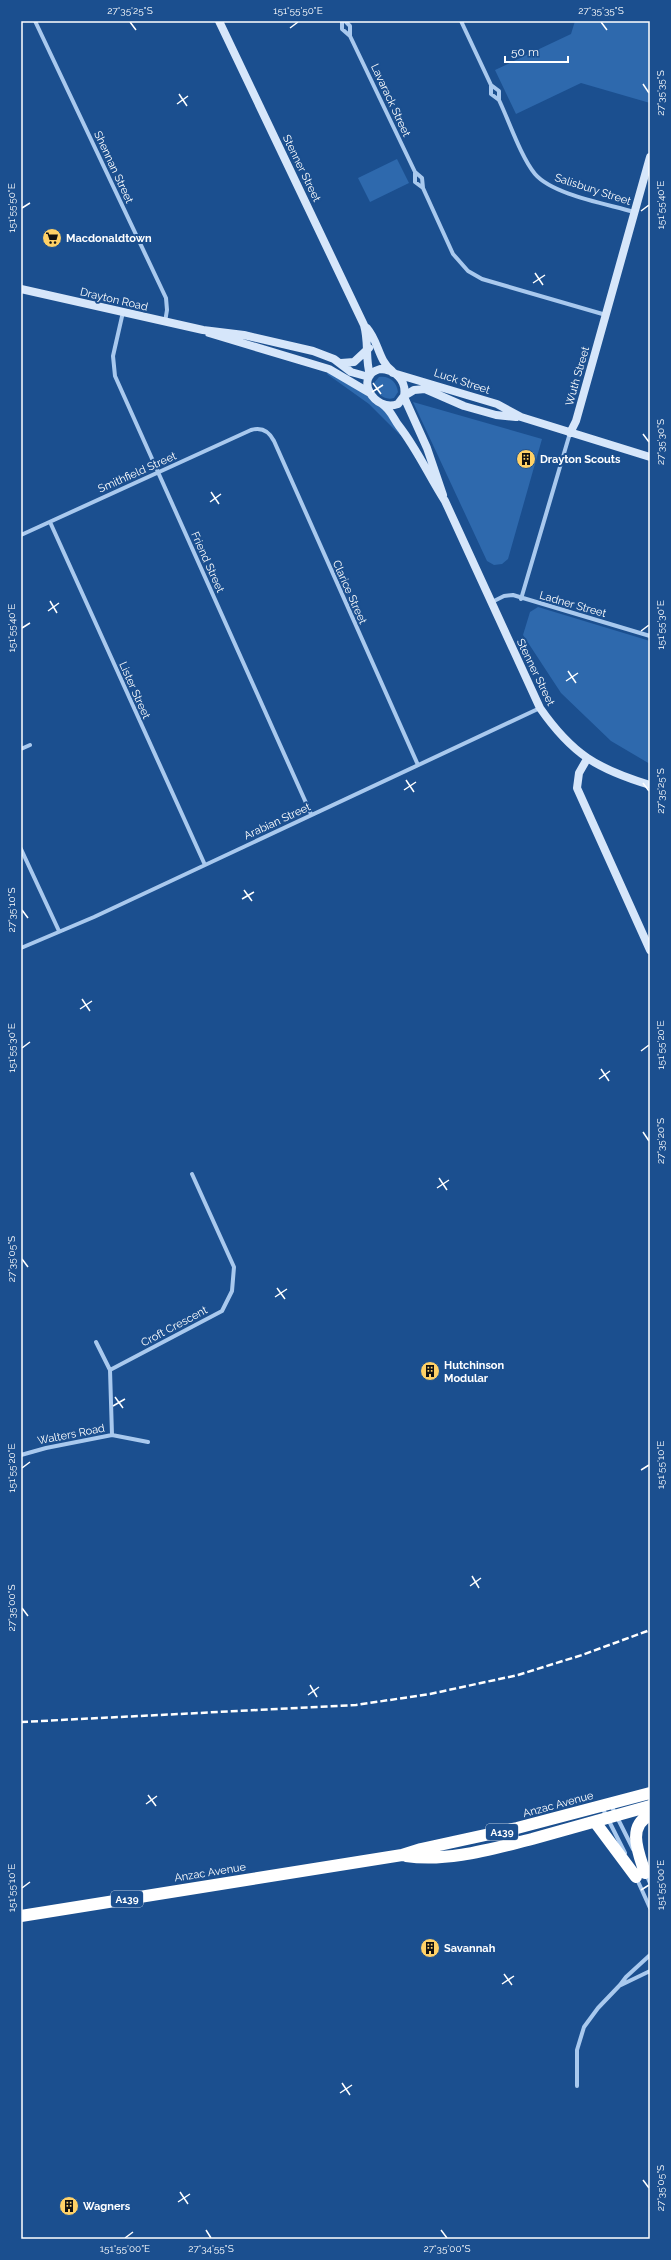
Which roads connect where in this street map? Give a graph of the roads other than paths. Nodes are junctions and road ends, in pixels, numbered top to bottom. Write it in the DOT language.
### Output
graph roads {
  1 [pos="35,21"];
  2 [pos="219,21"];
  3 [pos="343,21"];
  4 [pos="461,21"];
  5 [pos="350,36"];
  6 [pos="491,85"];
  7 [pos="499,100"];
  8 [pos="650,157"];
  9 [pos="415,172"];
  10 [pos="422,188"];
  11 [pos="635,212"];
  12 [pos="21,289"];
  13 [pos="123,312"];
  14 [pos="606,315"];
  15 [pos="165,322"];
  16 [pos="364,325"];
  17 [pos="203,330"];
  18 [pos="369,348"];
  19 [pos="340,363"];
  20 [pos="393,372"];
  21 [pos="369,376"];
  22 [pos="370,393"];
  23 [pos="404,397"];
  24 [pos="382,404"];
  25 [pos="521,417"];
  26 [pos="262,429"];
  27 [pos="570,433"];
  28 [pos="650,457"];
  29 [pos="159,472"];
  30 [pos="445,501"];
  31 [pos="50,522"];
  32 [pos="21,535"];
  33 [pos="521,599"];
  34 [pos="491,602"];
  35 [pos="650,636"];
  36 [pos="540,708"];
  37 [pos="30,745"];
  38 [pos="21,749"];
  39 [pos="587,759"];
  40 [pos="418,765"];
  41 [pos="650,785"];
  42 [pos="311,814"];
  43 [pos="21,849"];
  44 [pos="205,865"];
  45 [pos="59,931"];
  46 [pos="21,948"];
  47 [pos="650,950"];
  48 [pos="192,1174"];
  49 [pos="96,1342"];
  50 [pos="110,1370"];
  51 [pos="112,1435"];
  52 [pos="148,1442"];
  53 [pos="21,1455"];
  54 [pos="650,1793"];
  55 [pos="606,1805"];
  56 [pos="650,1806"];
  57 [pos="650,1815"];
  58 [pos="612,1817"];
  59 [pos="595,1822"];
  60 [pos="402,1855"];
  61 [pos="644,1878"];
  62 [pos="650,1908"];
  63 [pos="21,1916"];
  64 [pos="650,1955"];
  65 [pos="650,1971"];
  66 [pos="620,1986"];
  67 [pos="577,2086"];
  1 -- 15 [label="street, Shennan Street"];
  2 -- 16 [label="main road, Stenner Street"];
  3 -- 5 [label="street, Lavarack Street"];
  3 -- 5 [label="street, Lavarack Street"];
  4 -- 6 [label="street, Salisbury Street"];
  5 -- 9 [label="street, Lavarack Street"];
  6 -- 7 [label="street, Salisbury Street"];
  6 -- 7 [label="street, Salisbury Street"];
  7 -- 11 [label="street, Salisbury Street"];
  8 -- 11 [label="main road, Wuth Street"];
  9 -- 10 [label="street, Lavarack Street"];
  9 -- 10 [label="street, Lavarack Street"];
  10 -- 14 [label="street, Lavarack Street"];
  11 -- 14 [label="main road, Wuth Street"];
  12 -- 13 [label="main road, Drayton Road"];
  13 -- 15 [label="main road, Drayton Road"];
  13 -- 29 [label="street, Friend Street"];
  14 -- 27 [label="main road, Wuth Street"];
  15 -- 17 [label="main road, Drayton Road"];
  16 -- 18 [label="main road, Stenner Street"];
  16 -- 20 [label="main road, Stenner Street"];
  17 -- 19 [label="main road, Drayton Road"];
  17 -- 22 [label="main road, Drayton Road"];
  18 -- 19 [label="main road"];
  18 -- 21 [label="main road, Stenner Street"];
  19 -- 21 [label="main road, Drayton Road"];
  20 -- 21 [label="main road"];
  20 -- 23 [label="main road"];
  20 -- 25 [label="main road, Luck Street"];
  21 -- 22 [label="main road"];
  22 -- 24 [label="main road"];
  23 -- 24 [label="main road"];
  23 -- 25 [label="main road, Luck Street"];
  23 -- 30 [label="main road, Stenner Street"];
  24 -- 30 [label="main road, Stenner Street"];
  25 -- 27 [label="main road, Luck Street"];
  26 -- 29 [label="street, Smithfield Street"];
  26 -- 40 [label="street, Clarice Street"];
  27 -- 28 [label="main road, Luck Street"];
  27 -- 33 [label="street, Wuth Street"];
  29 -- 31 [label="street, Smithfield Street"];
  29 -- 42 [label="street, Friend Street"];
  30 -- 34 [label="main road, Stenner Street"];
  31 -- 32 [label="street, Smithfield Street"];
  31 -- 44 [label="street, Lister Street"];
  33 -- 34 [label="street, Ladner Street"];
  33 -- 35 [label="street, Ladner Street"];
  34 -- 36 [label="main road, Stenner Street"];
  36 -- 39 [label="main road, Stenner Street"];
  36 -- 40 [label="street, Arabian Street"];
  37 -- 38 [label="street"];
  39 -- 41 [label="main road, Stenner Street"];
  39 -- 47 [label="main road"];
  40 -- 42 [label="street, Arabian Street"];
  42 -- 44 [label="street, Arabian Street"];
  43 -- 45 [label="street"];
  44 -- 45 [label="street, Arabian Street"];
  45 -- 46 [label="street, Arabian Street"];
  48 -- 50 [label="street, Croft Crescent"];
  49 -- 50 [label="street"];
  50 -- 51 [label="street"];
  51 -- 52 [label="street, Walters Road"];
  51 -- 53 [label="street, Walters Road"];
  54 -- 55 [label="highway, Anzac Avenue / A139"];
  55 -- 58 [label="street"];
  55 -- 58 [label="street"];
  55 -- 60 [label="highway, Anzac Avenue / A139"];
  56 -- 58 [label="highway, Anzac Avenue / A139"];
  57 -- 61 [label="highway"];
  58 -- 59 [label="highway, Anzac Avenue / A139"];
  58 -- 61 [label="street"];
  58 -- 61 [label="street"];
  59 -- 60 [label="highway, Anzac Avenue / A139"];
  59 -- 61 [label="highway"];
  60 -- 63 [label="highway, Anzac Avenue / A139"];
  61 -- 62 [label="street"];
  64 -- 66 [label="street"];
  65 -- 66 [label="street"];
  66 -- 67 [label="street"];
}
